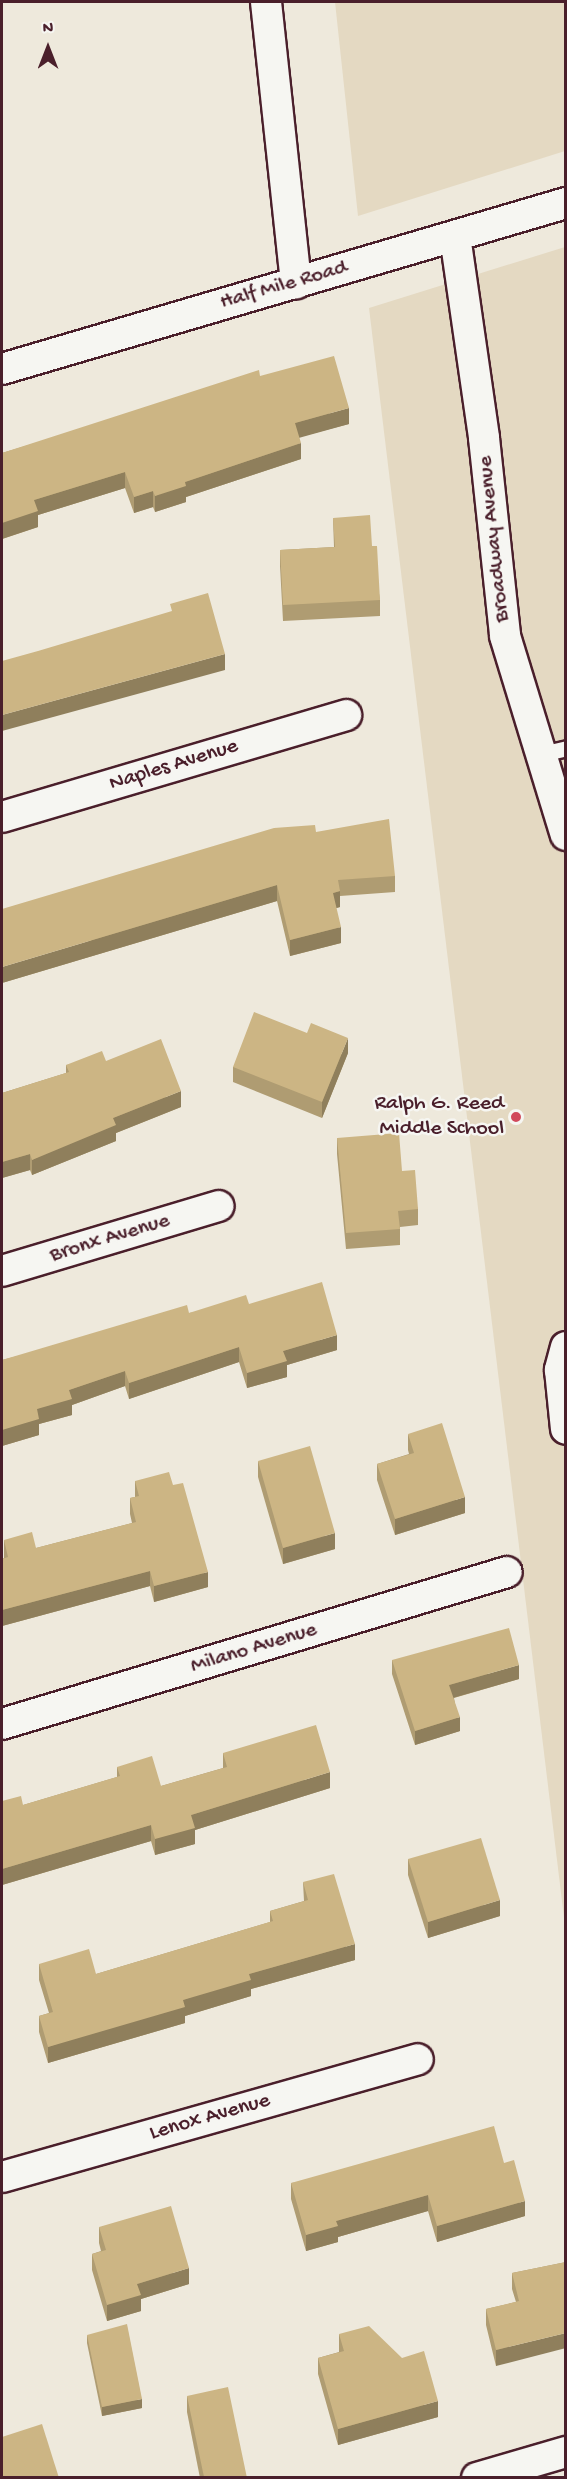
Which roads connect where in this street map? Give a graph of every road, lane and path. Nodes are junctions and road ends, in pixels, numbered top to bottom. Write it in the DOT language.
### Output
graph roads {
  1 [pos="266,2"];
  2 [pos="566,203"];
  3 [pos="455,236"];
  4 [pos="296,283"];
  5 [pos="2,369"];
  6 [pos="346,715"];
  7 [pos="553,751"];
  8 [pos="2,817"];
  9 [pos="566,835"];
  10 [pos="218,1206"];
  11 [pos="2,1271"];
  12 [pos="566,1347"];
  13 [pos="566,1429"];
  14 [pos="507,1572"];
  15 [pos="2,1724"];
  16 [pos="418,2059"];
  17 [pos="2,2177"];
  18 [pos="566,2452"];
  19 [pos="477,2478"];
  1 -- 4 [label="street"];
  2 -- 3 [label="street, Half Mile Road"];
  3 -- 4 [label="street, Half Mile Road"];
  3 -- 7 [label="street, Broadway Avenue"];
  4 -- 5 [label="street, Half Mile Road"];
  6 -- 8 [label="street, Naples Avenue"];
  7 -- 9 [label="street, Broadway Avenue"];
  10 -- 11 [label="street, Bronx Avenue"];
  12 -- 13 [label="street"];
  14 -- 15 [label="street, Milano Avenue"];
  16 -- 17 [label="street, Lenox Avenue"];
  18 -- 19 [label="street"];
}
